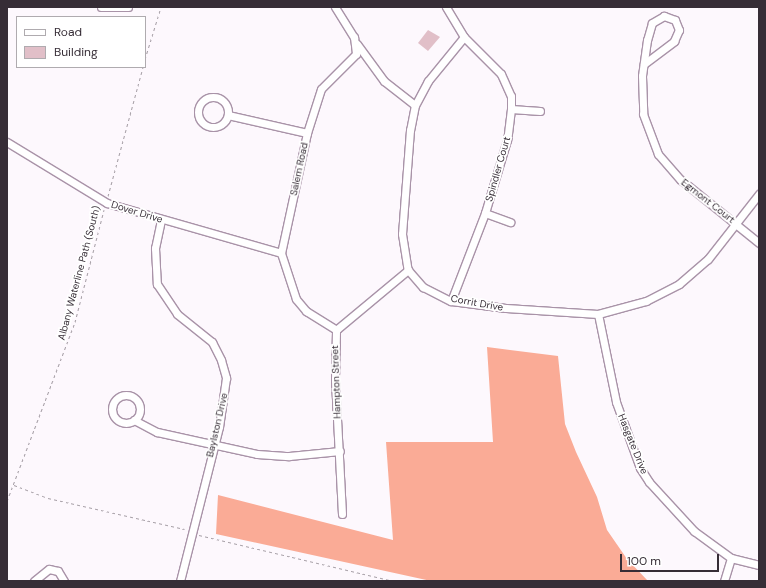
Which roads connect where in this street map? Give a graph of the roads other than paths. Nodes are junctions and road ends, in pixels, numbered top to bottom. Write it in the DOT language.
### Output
graph roads {
  1 [pos="101,7"];
  2 [pos="128,7"];
  3 [pos="335,7"];
  4 [pos="446,7"];
  5 [pos="464,37"];
  6 [pos="356,43"];
  7 [pos="644,64"];
  8 [pos="416,105"];
  9 [pos="511,109"];
  10 [pos="540,111"];
  11 [pos="228,116"];
  12 [pos="307,133"];
  13 [pos="7,142"];
  14 [pos="759,194"];
  15 [pos="485,214"];
  16 [pos="161,220"];
  17 [pos="510,222"];
  18 [pos="736,223"];
  19 [pos="759,243"];
  20 [pos="281,253"];
  21 [pos="408,270"];
  22 [pos="451,301"];
  23 [pos="598,314"];
  24 [pos="336,330"];
  25 [pos="134,420"];
  26 [pos="213,446"];
  27 [pos="340,451"];
  28 [pos="342,514"];
  29 [pos="731,558"];
  30 [pos="759,565"];
  31 [pos="34,581"];
  32 [pos="64,581"];
  33 [pos="180,581"];
  34 [pos="724,581"];
  1 -- 2 [label="street"];
  3 -- 6 [label="street"];
  4 -- 5 [label="street, Spindler Court"];
  5 -- 8 [label="street"];
  5 -- 9 [label="street, Spindler Court"];
  6 -- 8 [label="street"];
  6 -- 12 [label="street, Salem Road"];
  7 -- 7 [label="street, Egmont Court"];
  7 -- 18 [label="street, Egmont Court"];
  8 -- 21 [label="street"];
  9 -- 10 [label="street"];
  9 -- 15 [label="street, Spindler Court"];
  11 -- 11 [label="street"];
  11 -- 12 [label="street"];
  12 -- 20 [label="street, Salem Road"];
  13 -- 16 [label="street, Dover Drive"];
  14 -- 18 [label="street, Corrit Drive"];
  15 -- 17 [label="street"];
  15 -- 22 [label="street, Spindler Court"];
  16 -- 20 [label="street, Dover Drive"];
  16 -- 26 [label="street, Baylston Drive"];
  18 -- 19 [label="street, Egmont Court"];
  18 -- 23 [label="street, Corrit Drive"];
  20 -- 24 [label="street"];
  21 -- 22 [label="street, Corrit Drive"];
  21 -- 24 [label="street"];
  22 -- 23 [label="street, Corrit Drive"];
  23 -- 29 [label="street, Hasgate Drive"];
  24 -- 27 [label="street, Hampton Street"];
  25 -- 25 [label="street"];
  25 -- 26 [label="street"];
  26 -- 27 [label="street"];
  26 -- 33 [label="street, Baylston Drive"];
  27 -- 28 [label="street, Hampton Street"];
  29 -- 30 [label="street, Hasgate Drive"];
  29 -- 34 [label="street"];
  31 -- 32 [label="street"];
}
